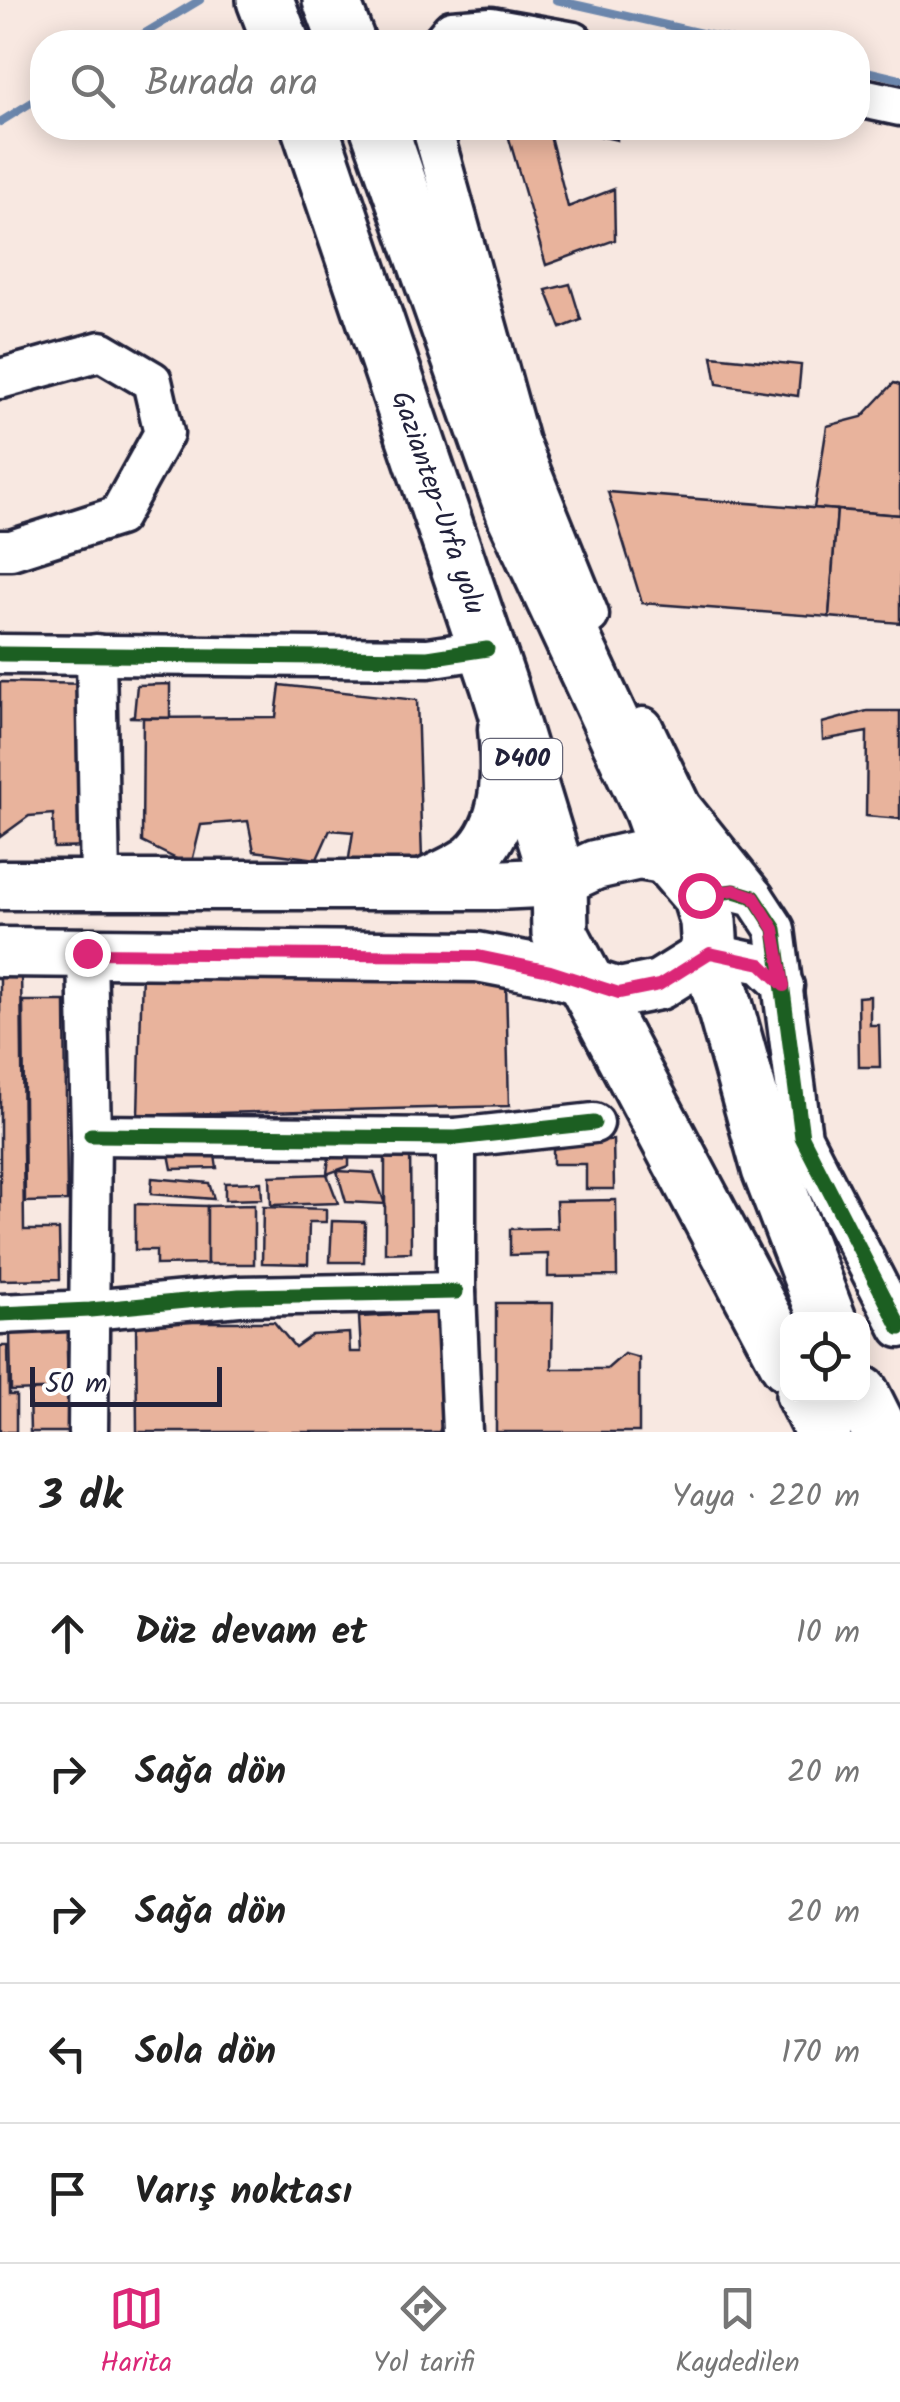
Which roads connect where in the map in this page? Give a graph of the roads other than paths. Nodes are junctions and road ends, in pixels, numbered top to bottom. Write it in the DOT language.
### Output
graph roads {
  1 [pos="331,0"];
  2 [pos="342,30"];
  3 [pos="452,30"];
  4 [pos="508,30"];
  5 [pos="870,100"];
  6 [pos="900,106"];
  7 [pos="314,140"];
  8 [pos="383,140"];
  9 [pos="435,140"];
  10 [pos="0,379"];
  11 [pos="0,550"];
  12 [pos="0,654"];
  13 [pos="96,654"];
  14 [pos="493,667"];
  15 [pos="685,877"];
  16 [pos="559,882"];
  17 [pos="100,884"];
  18 [pos="0,885"];
  19 [pos="421,886"];
  20 [pos="754,897"];
  21 [pos="0,952"];
  22 [pos="87,953"];
  23 [pos="710,953"];
  24 [pos="589,984"];
  25 [pos="784,986"];
  26 [pos="594,1123"];
  27 [pos="91,1136"];
  28 [pos="456,1138"];
  29 [pos="456,1292"];
  30 [pos="90,1310"];
  31 [pos="825,1312"];
  32 [pos="0,1314"];
  33 [pos="900,1328"];
  34 [pos="780,1348"];
  35 [pos="808,1402"];
  36 [pos="865,1402"];
  37 [pos="88,1432"];
  38 [pos="462,1432"];
  39 [pos="823,1432"];
  40 [pos="880,1432"];
  1 -- 2 [label="highway"];
  3 -- 4 [label="street"];
  5 -- 6 [label="street"];
  7 -- 14 [label="highway, Gaziantep-Urfa yolu / D400"];
  8 -- 15 [label="highway"];
  9 -- 20 [label="street"];
  10 -- 11 [label="street"];
  12 -- 13 [label="street"];
  13 -- 14 [label="street"];
  13 -- 17 [label="street"];
  14 -- 16 [label="highway, Gaziantep-Urfa yolu / D400"];
  14 -- 19 [label="main road"];
  15 -- 16 [label="main road"];
  15 -- 20 [label="street"];
  15 -- 23 [label="highway"];
  16 -- 19 [label="main road"];
  16 -- 24 [label="highway, Gaziantep-Urfa yolu / D400"];
  17 -- 18 [label="main road"];
  17 -- 19 [label="main road"];
  20 -- 25 [label="street"];
  21 -- 22 [label="main road"];
  22 -- 24 [label="main road"];
  22 -- 27 [label="street"];
  23 -- 24 [label="main road"];
  23 -- 25 [label="street"];
  23 -- 31 [label="highway"];
  24 -- 34 [label="highway, Gaziantep-Urfa yolu / D400"];
  25 -- 33 [label="street"];
  26 -- 28 [label="street"];
  27 -- 28 [label="street"];
  27 -- 30 [label="street"];
  28 -- 29 [label="street"];
  29 -- 30 [label="street"];
  29 -- 38 [label="street"];
  30 -- 32 [label="street"];
  30 -- 37 [label="street"];
  35 -- 39 [label="highway"];
  36 -- 40 [label="highway"];
}
